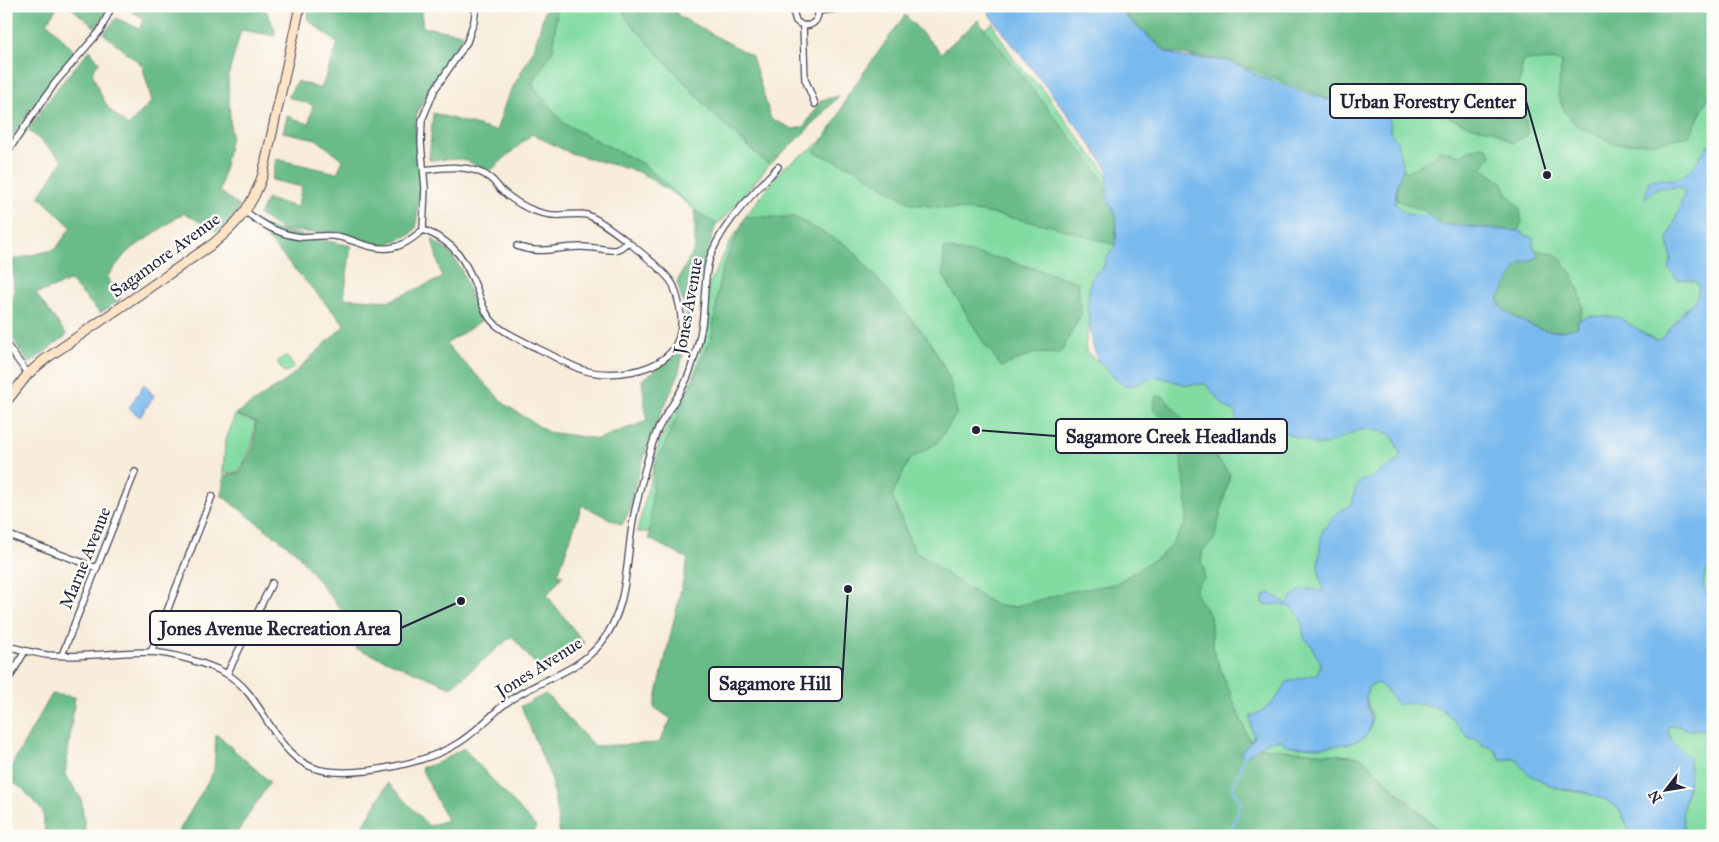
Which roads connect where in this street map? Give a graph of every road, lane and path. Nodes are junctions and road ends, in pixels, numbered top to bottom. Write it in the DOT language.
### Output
graph roads {
  1 [pos="112,6"];
  2 [pos="300,6"];
  3 [pos="476,6"];
  4 [pos="795,6"];
  5 [pos="836,6"];
  6 [pos="818,9"];
  7 [pos="803,26"];
  8 [pos="816,104"];
  9 [pos="6,154"];
  10 [pos="778,167"];
  11 [pos="424,170"];
  12 [pos="246,212"];
  13 [pos="423,230"];
  14 [pos="628,242"];
  15 [pos="518,246"];
  16 [pos="6,344"];
  17 [pos="28,374"];
  18 [pos="6,402"];
  19 [pos="135,472"];
  20 [pos="212,496"];
  21 [pos="6,534"];
  22 [pos="97,568"];
  23 [pos="272,583"];
  24 [pos="6,646"];
  25 [pos="25,651"];
  26 [pos="151,652"];
  27 [pos="62,655"];
  28 [pos="227,674"];
  29 [pos="6,684"];
  1 -- 9 [label="street"];
  2 -- 12 [label="main road, Sagamore Avenue"];
  3 -- 11 [label="street"];
  4 -- 7 [label="street"];
  5 -- 6 [label="street"];
  6 -- 7 [label="street"];
  7 -- 8 [label="street"];
  10 -- 28 [label="street, Jones Avenue"];
  11 -- 13 [label="street"];
  11 -- 14 [label="street"];
  12 -- 13 [label="street"];
  12 -- 17 [label="main road, Sagamore Avenue"];
  13 -- 14 [label="street"];
  14 -- 15 [label="street"];
  16 -- 17 [label="street"];
  17 -- 18 [label="main road, Sagamore Avenue"];
  19 -- 22 [label="street, Marne Avenue"];
  20 -- 26 [label="street"];
  21 -- 22 [label="street"];
  22 -- 27 [label="street, Marne Avenue"];
  23 -- 28 [label="street"];
  24 -- 25 [label="street, Jones Avenue"];
  25 -- 27 [label="street, Jones Avenue"];
  25 -- 29 [label="street"];
  26 -- 27 [label="street, Jones Avenue"];
  26 -- 28 [label="street, Jones Avenue"];
}
